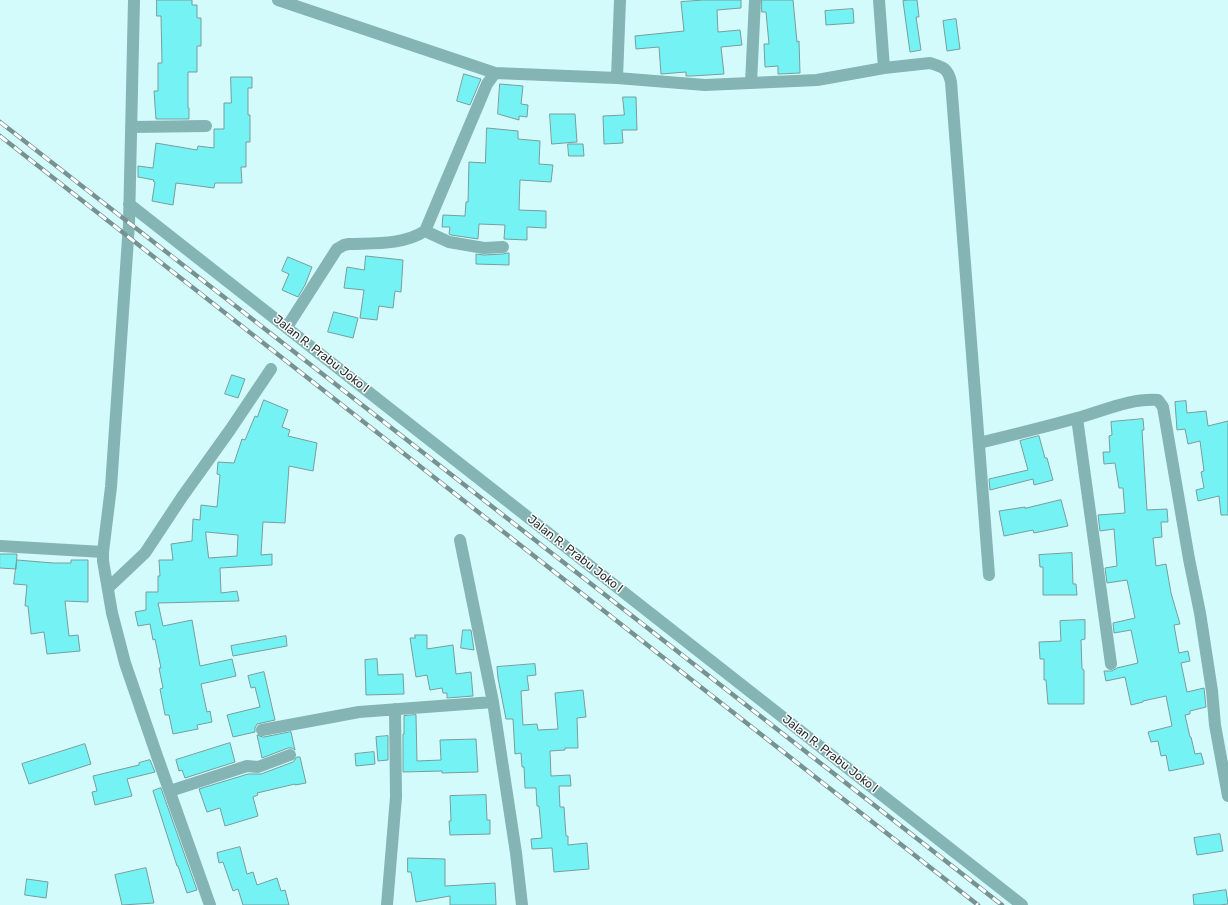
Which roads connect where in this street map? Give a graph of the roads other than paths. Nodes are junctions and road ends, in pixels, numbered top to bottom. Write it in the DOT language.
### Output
graph roads {
  1 [pos="134,0"];
  2 [pos="278,0"];
  3 [pos="620,0"];
  4 [pos="755,0"];
  5 [pos="879,0"];
  6 [pos="884,68"];
  7 [pos="495,72"];
  8 [pos="617,78"];
  9 [pos="751,83"];
  10 [pos="206,126"];
  11 [pos="131,127"];
  12 [pos="129,204"];
  13 [pos="425,231"];
  14 [pos="503,247"];
  15 [pos="287,327"];
  16 [pos="271,369"];
  17 [pos="1077,418"];
  18 [pos="979,443"];
  19 [pos="460,540"];
  20 [pos="0,546"];
  21 [pos="103,557"];
  22 [pos="989,575"];
  23 [pos="108,583"];
  24 [pos="1111,664"];
  25 [pos="493,702"];
  26 [pos="395,709"];
  27 [pos="262,730"];
  28 [pos="290,755"];
  29 [pos="170,791"];
  30 [pos="1228,796"];
  31 [pos="210,905"];
  32 [pos="387,905"];
  33 [pos="522,905"];
  34 [pos="1022,905"];
  1 -- 11 [label="street"];
  2 -- 7 [label="street"];
  3 -- 8 [label="street"];
  4 -- 9 [label="street"];
  5 -- 6 [label="street"];
  6 -- 9 [label="street"];
  6 -- 18 [label="street"];
  7 -- 8 [label="street"];
  7 -- 13 [label="street"];
  8 -- 9 [label="street"];
  10 -- 11 [label="street"];
  11 -- 12 [label="street"];
  12 -- 15 [label="street, Jalan R. Prabu Joko I"];
  12 -- 21 [label="street"];
  13 -- 14 [label="street"];
  13 -- 15 [label="street"];
  15 -- 34 [label="street, Jalan R. Prabu Joko I"];
  16 -- 23 [label="street"];
  17 -- 18 [label="street"];
  17 -- 24 [label="street"];
  17 -- 30 [label="street"];
  18 -- 22 [label="street"];
  19 -- 25 [label="street"];
  20 -- 21 [label="street"];
  21 -- 23 [label="street"];
  23 -- 29 [label="street"];
  25 -- 26 [label="street"];
  25 -- 33 [label="street"];
  26 -- 27 [label="street"];
  26 -- 32 [label="street"];
  28 -- 29 [label="street"];
  29 -- 31 [label="street"];
}
